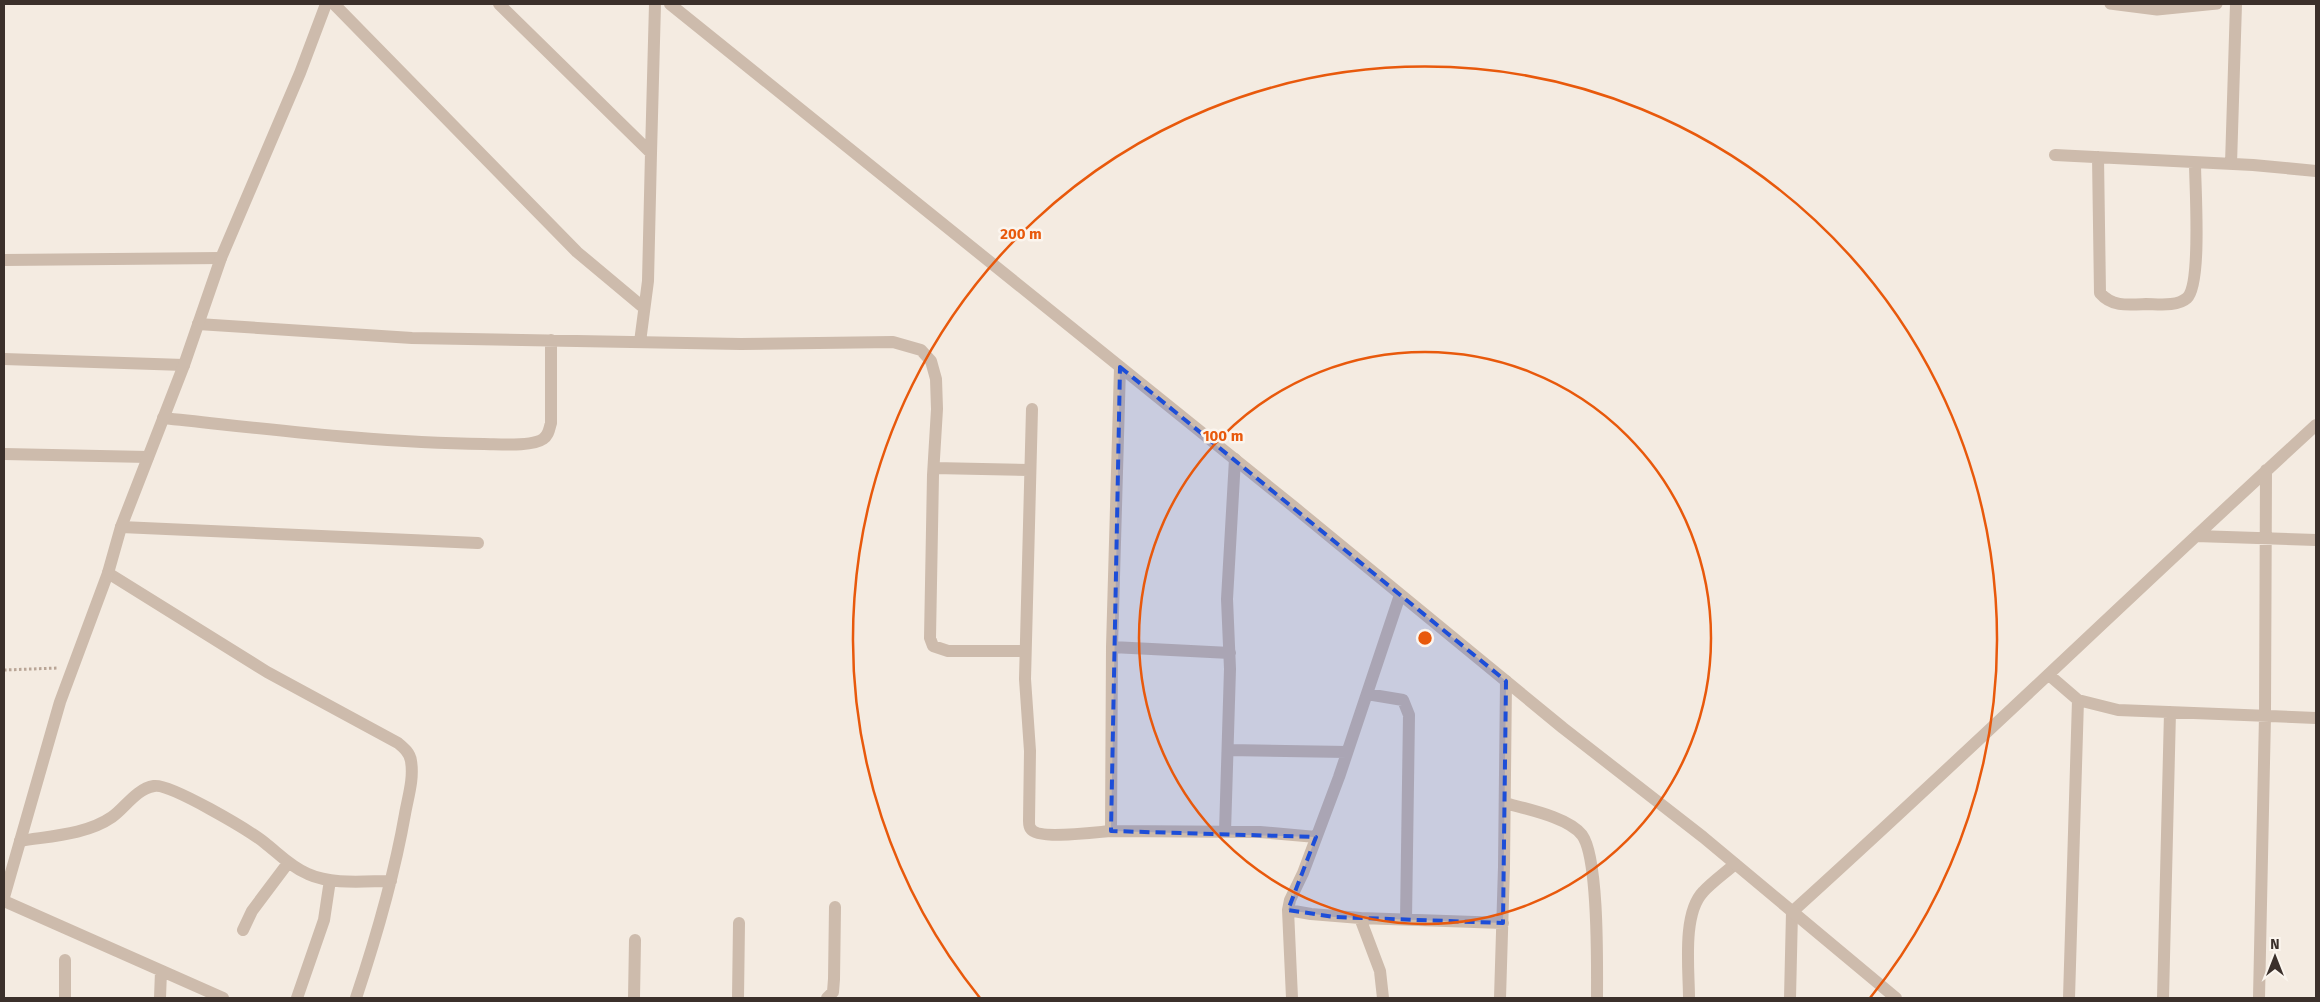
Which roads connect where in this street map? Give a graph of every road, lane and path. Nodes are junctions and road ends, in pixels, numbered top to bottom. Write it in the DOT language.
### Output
graph roads {
  1 [pos="326,4"];
  2 [pos="334,4"];
  3 [pos="499,4"];
  4 [pos="655,4"];
  5 [pos="670,4"];
  6 [pos="2110,4"];
  7 [pos="2217,4"];
  8 [pos="2236,4"];
  9 [pos="651,153"];
  10 [pos="2055,155"];
  11 [pos="2098,158"];
  12 [pos="2195,162"];
  13 [pos="2231,164"];
  14 [pos="2316,171"];
  15 [pos="221,258"];
  16 [pos="4,260"];
  17 [pos="644,308"];
  18 [pos="198,324"];
  19 [pos="551,340"];
  20 [pos="640,342"];
  21 [pos="4,359"];
  22 [pos="184,364"];
  23 [pos="1120,367"];
  24 [pos="1032,409"];
  25 [pos="163,418"];
  26 [pos="2316,425"];
  27 [pos="4,454"];
  28 [pos="148,457"];
  29 [pos="1235,459"];
  30 [pos="934,468"];
  31 [pos="1030,470"];
  32 [pos="2266,470"];
  33 [pos="121,527"];
  34 [pos="2196,536"];
  35 [pos="2266,538"];
  36 [pos="2316,540"];
  37 [pos="478,543"];
  38 [pos="108,573"];
  39 [pos="1400,595"];
  40 [pos="1112,647"];
  41 [pos="1025,651"];
  42 [pos="1230,654"];
  43 [pos="73,667"];
  44 [pos="4,670"];
  45 [pos="2049,675"];
  46 [pos="1506,681"];
  47 [pos="1367,694"];
  48 [pos="2078,700"];
  49 [pos="2170,712"];
  50 [pos="2265,716"];
  51 [pos="2316,718"];
  52 [pos="1228,750"];
  53 [pos="1347,752"];
  54 [pos="1505,804"];
  55 [pos="1111,831"];
  56 [pos="1226,832"];
  57 [pos="1316,837"];
  58 [pos="20,841"];
  59 [pos="288,863"];
  60 [pos="1735,864"];
  61 [pos="330,880"];
  62 [pos="391,881"];
  63 [pos="4,897"];
  64 [pos="4,901"];
  65 [pos="835,906"];
  66 [pos="1288,910"];
  67 [pos="1792,912"];
  68 [pos="1360,918"];
  69 [pos="1406,920"];
  70 [pos="738,923"];
  71 [pos="1502,923"];
  72 [pos="243,930"];
  73 [pos="635,940"];
  74 [pos="65,960"];
  75 [pos="161,971"];
  76 [pos="1886,994"];
  77 [pos="65,998"];
  78 [pos="160,998"];
  79 [pos="224,998"];
  80 [pos="297,998"];
  81 [pos="356,998"];
  82 [pos="634,998"];
  83 [pos="738,998"];
  84 [pos="827,998"];
  85 [pos="1292,998"];
  86 [pos="1383,998"];
  87 [pos="1500,998"];
  88 [pos="1597,998"];
  89 [pos="1688,998"];
  90 [pos="1790,998"];
  91 [pos="1896,998"];
  92 [pos="2069,998"];
  93 [pos="2164,998"];
  94 [pos="2259,998"];
  1 -- 15 [label="street"];
  2 -- 17 [label="street"];
  3 -- 9 [label="street"];
  4 -- 9 [label="street"];
  5 -- 23 [label="street"];
  6 -- 7 [label="lane"];
  8 -- 13 [label="street"];
  9 -- 17 [label="street"];
  10 -- 11 [label="street"];
  11 -- 12 [label="street"];
  11 -- 12 [label="street"];
  12 -- 13 [label="street"];
  13 -- 14 [label="street"];
  15 -- 16 [label="street"];
  15 -- 18 [label="street"];
  17 -- 20 [label="street"];
  18 -- 19 [label="street"];
  18 -- 22 [label="street"];
  19 -- 20 [label="street"];
  19 -- 25 [label="street"];
  20 -- 30 [label="street"];
  21 -- 22 [label="street"];
  22 -- 25 [label="street"];
  23 -- 29 [label="street"];
  23 -- 40 [label="street"];
  24 -- 31 [label="street"];
  25 -- 28 [label="street"];
  26 -- 32 [label="street"];
  27 -- 28 [label="street"];
  28 -- 33 [label="street"];
  29 -- 39 [label="street"];
  29 -- 42 [label="street"];
  30 -- 31 [label="street"];
  30 -- 41 [label="street"];
  31 -- 41 [label="street"];
  32 -- 34 [label="street"];
  32 -- 35 [label="street"];
  33 -- 37 [label="street"];
  33 -- 38 [label="street"];
  34 -- 35 [label="street"];
  34 -- 45 [label="street"];
  35 -- 36 [label="street"];
  35 -- 50 [label="street"];
  38 -- 43 [label="street"];
  38 -- 62 [label="street"];
  39 -- 46 [label="street"];
  39 -- 47 [label="street"];
  40 -- 42 [label="street"];
  40 -- 55 [label="street"];
  41 -- 55 [label="street"];
  42 -- 52 [label="street"];
  43 -- 44 [label="path"];
  43 -- 58 [label="street"];
  45 -- 48 [label="street"];
  45 -- 67 [label="street"];
  46 -- 54 [label="street"];
  46 -- 60 [label="street"];
  47 -- 53 [label="street"];
  47 -- 69 [label="street"];
  48 -- 49 [label="street"];
  48 -- 92 [label="street"];
  49 -- 50 [label="street"];
  49 -- 93 [label="street"];
  50 -- 51 [label="street"];
  50 -- 94 [label="street"];
  52 -- 53 [label="street"];
  52 -- 56 [label="street"];
  53 -- 57 [label="street"];
  54 -- 71 [label="street"];
  54 -- 88 [label="street"];
  55 -- 56 [label="street"];
  56 -- 57 [label="street"];
  57 -- 66 [label="street"];
  58 -- 59 [label="street"];
  58 -- 63 [label="street"];
  59 -- 61 [label="street"];
  59 -- 72 [label="street"];
  60 -- 67 [label="street"];
  60 -- 89 [label="street"];
  61 -- 62 [label="street"];
  61 -- 80 [label="street"];
  62 -- 81 [label="street"];
  64 -- 75 [label="street"];
  65 -- 84 [label="street"];
  66 -- 68 [label="street"];
  66 -- 85 [label="street"];
  67 -- 76 [label="street"];
  67 -- 90 [label="street"];
  68 -- 69 [label="street"];
  68 -- 86 [label="street"];
  69 -- 71 [label="street"];
  70 -- 83 [label="street"];
  71 -- 87 [label="street"];
  73 -- 82 [label="street"];
  74 -- 77 [label="street"];
  75 -- 78 [label="street"];
  75 -- 79 [label="street"];
  76 -- 91 [label="street"];
}
